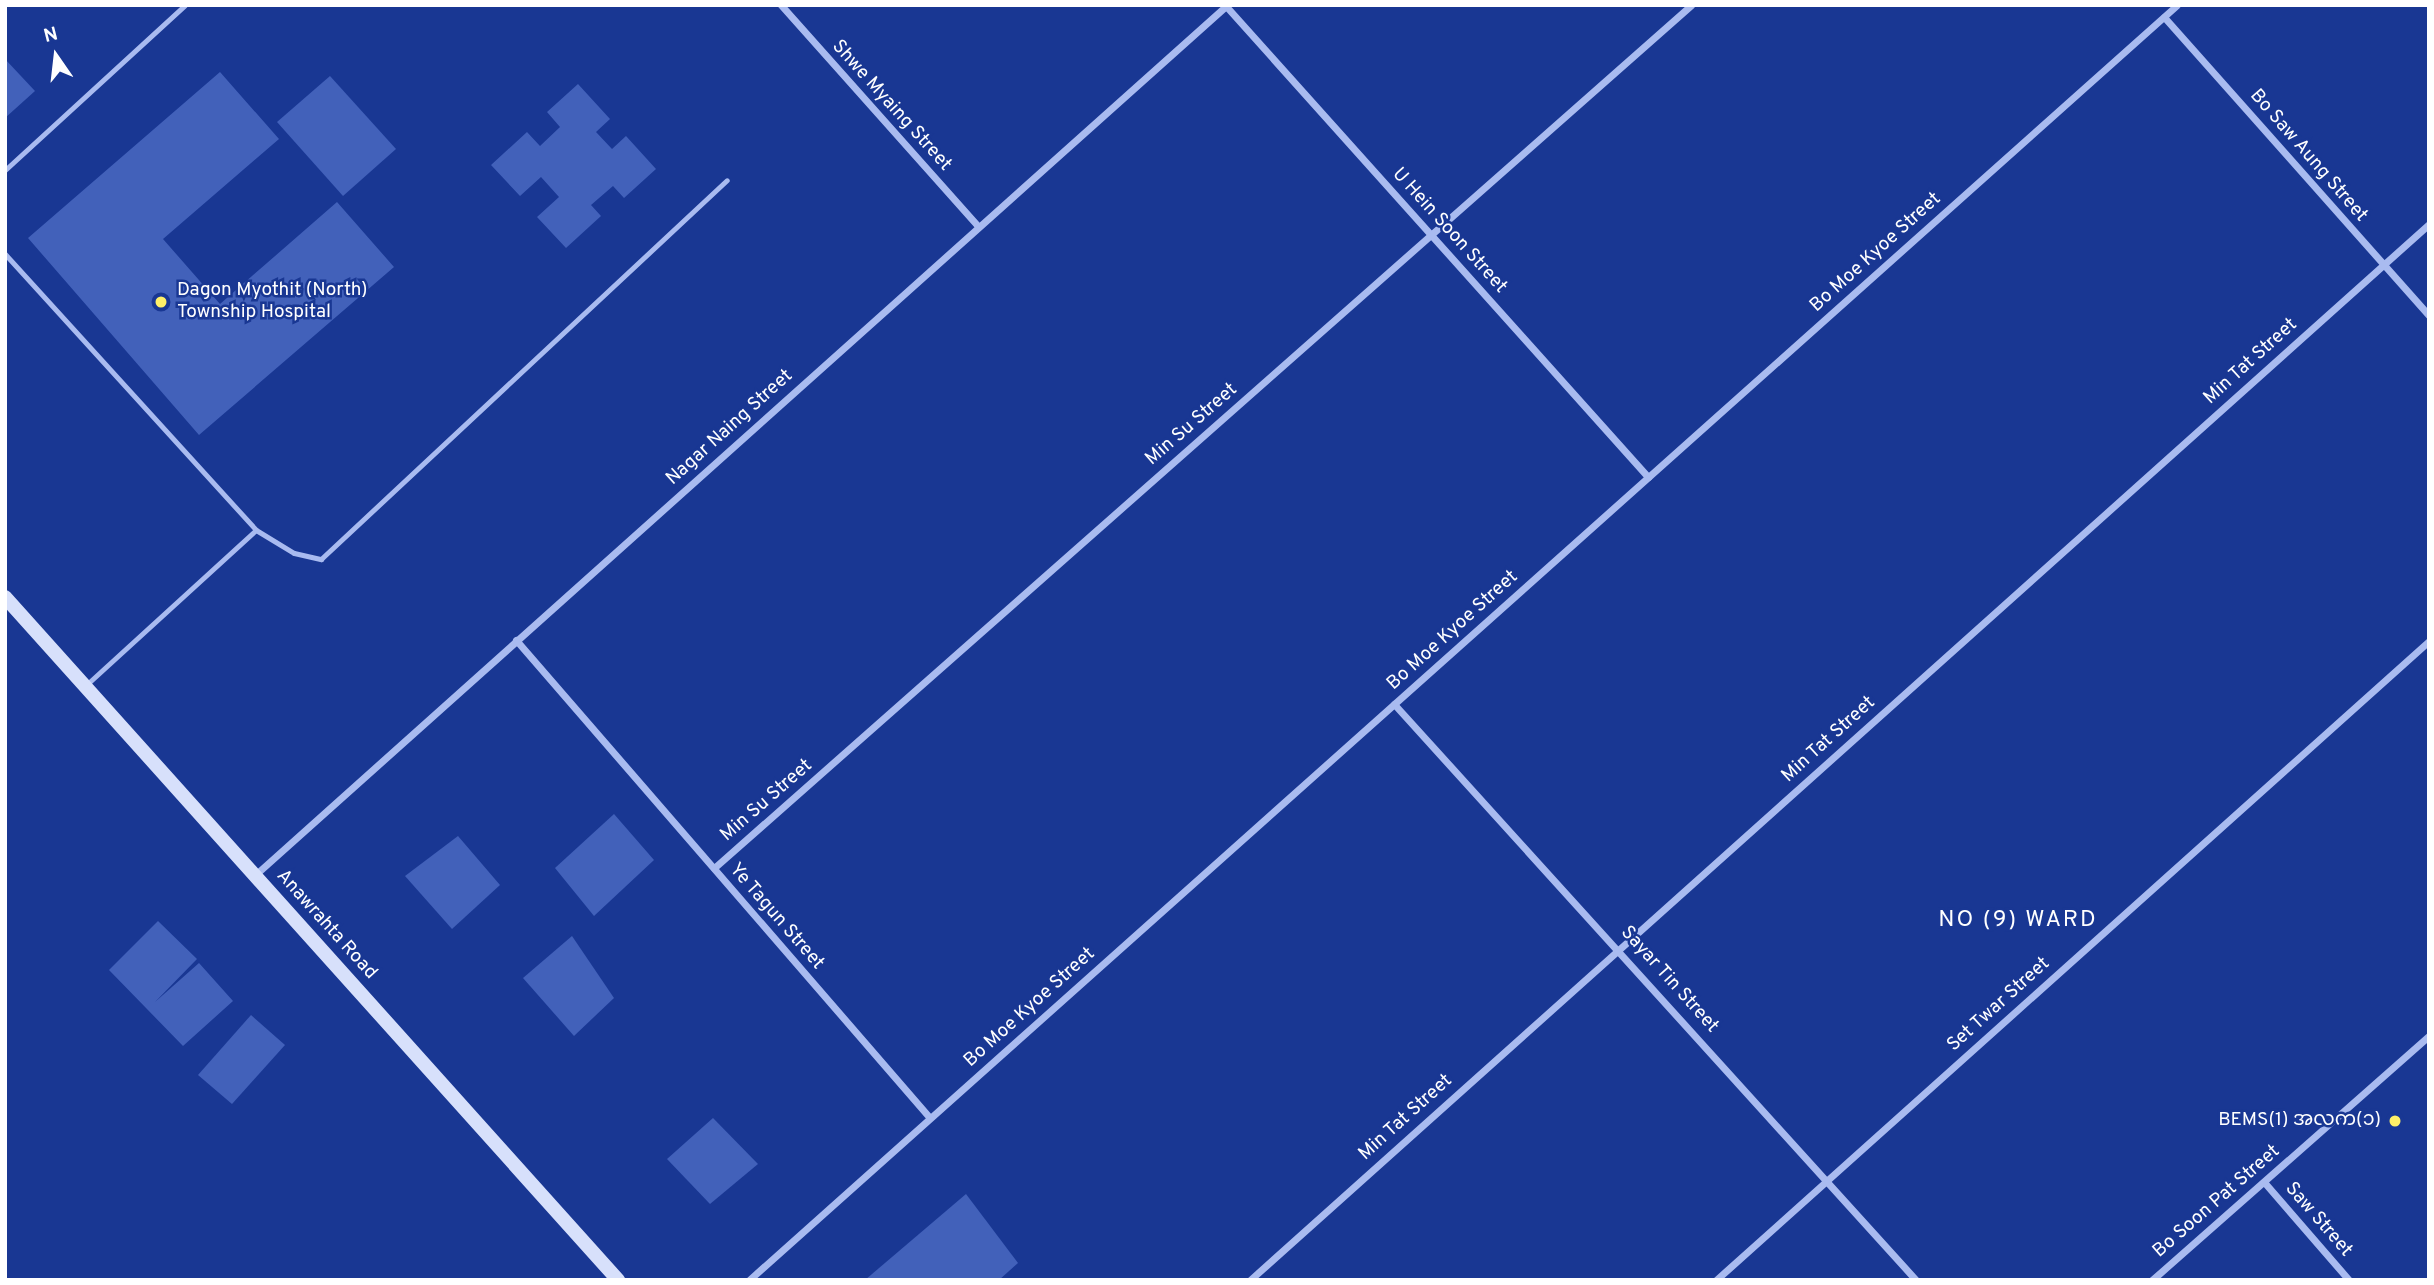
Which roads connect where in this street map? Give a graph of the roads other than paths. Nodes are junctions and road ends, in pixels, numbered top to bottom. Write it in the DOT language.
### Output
graph roads {
  1 [pos="185,5"];
  2 [pos="781,5"];
  3 [pos="1226,5"];
  4 [pos="1691,5"];
  5 [pos="2177,5"];
  6 [pos="2164,17"];
  7 [pos="5,170"];
  8 [pos="727,180"];
  9 [pos="2429,224"];
  10 [pos="979,227"];
  11 [pos="1431,235"];
  12 [pos="5,254"];
  13 [pos="2383,264"];
  14 [pos="2429,316"];
  15 [pos="1648,477"];
  16 [pos="256,530"];
  17 [pos="5,597"];
  18 [pos="516,640"];
  19 [pos="2429,641"];
  20 [pos="85,686"];
  21 [pos="1394,704"];
  22 [pos="714,869"];
  23 [pos="255,875"];
  24 [pos="1620,948"];
  25 [pos="2429,1036"];
  26 [pos="930,1118"];
  27 [pos="1827,1180"];
  28 [pos="2264,1182"];
  29 [pos="618,1280"];
  30 [pos="749,1280"];
  31 [pos="1250,1280"];
  32 [pos="1716,1280"];
  33 [pos="1916,1280"];
  34 [pos="2152,1280"];
  35 [pos="2349,1280"];
  1 -- 7 [label="lane"];
  2 -- 10 [label="street, Shwe Myaing Street"];
  3 -- 10 [label="street, Nagar Naing Street"];
  3 -- 11 [label="street, U Hein Soon Street"];
  4 -- 11 [label="street, Min Su Street"];
  5 -- 6 [label="street, Bo Moe Kyoe Street"];
  6 -- 13 [label="street, Bo Saw Aung Street"];
  6 -- 15 [label="street, Bo Moe Kyoe Street"];
  8 -- 16 [label="lane"];
  9 -- 13 [label="street, Min Tat Street"];
  10 -- 18 [label="street, Nagar Naing Street"];
  11 -- 15 [label="street, U Hein Soon Street"];
  11 -- 22 [label="street, Min Su Street"];
  12 -- 16 [label="lane"];
  13 -- 14 [label="street, Bo Saw Aung Street"];
  13 -- 24 [label="street, Min Tat Street"];
  15 -- 21 [label="street, Bo Moe Kyoe Street"];
  16 -- 20 [label="lane"];
  17 -- 20 [label="main road, Anawrahta Road"];
  18 -- 22 [label="street, Ye Tagun Street"];
  18 -- 23 [label="street, Nagar Naing Street"];
  19 -- 27 [label="street, Set Twar Street"];
  20 -- 23 [label="main road, Anawrahta Road"];
  21 -- 24 [label="street, Sayar Tin Street"];
  21 -- 26 [label="street, Bo Moe Kyoe Street"];
  22 -- 26 [label="street, Ye Tagun Street"];
  23 -- 29 [label="main road, Anawrahta Road"];
  24 -- 27 [label="street, Sayar Tin Street"];
  24 -- 31 [label="street, Min Tat Street"];
  25 -- 28 [label="street, Bo Soon Pat Street"];
  26 -- 30 [label="street, Bo Moe Kyoe Street"];
  27 -- 32 [label="street, Set Twar Street"];
  27 -- 33 [label="street, Sayar Tin Street"];
  28 -- 34 [label="street, Bo Soon Pat Street"];
  28 -- 35 [label="street, Saw Street"];
}
